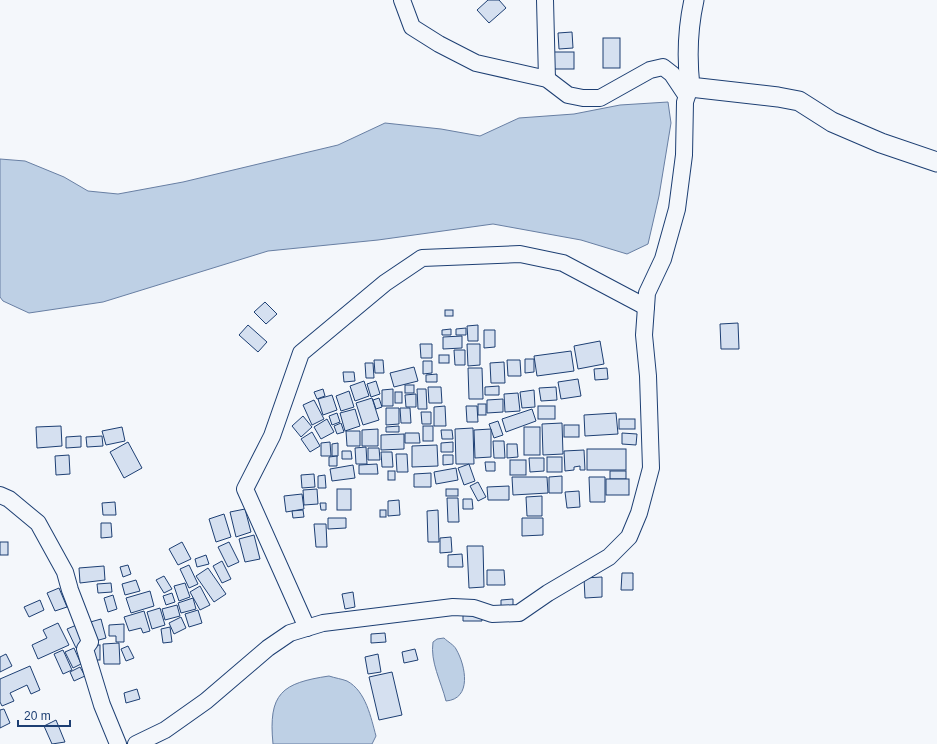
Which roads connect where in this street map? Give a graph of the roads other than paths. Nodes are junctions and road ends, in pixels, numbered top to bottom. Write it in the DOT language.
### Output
graph roads {
  1 [pos="402,0"];
  2 [pos="545,0"];
  3 [pos="694,0"];
  4 [pos="546,79"];
  5 [pos="688,91"];
  6 [pos="937,162"];
  7 [pos="646,307"];
  8 [pos="0,495"];
  9 [pos="307,628"];
  10 [pos="118,744"];
  11 [pos="136,744"];
  1 -- 4 [label="street"];
  2 -- 4 [label="street"];
  3 -- 5 [label="street"];
  4 -- 5 [label="street"];
  5 -- 6 [label="street"];
  5 -- 7 [label="street"];
  7 -- 9 [label="street"];
  7 -- 9 [label="street"];
  8 -- 10 [label="street"];
  9 -- 11 [label="street"];
}
